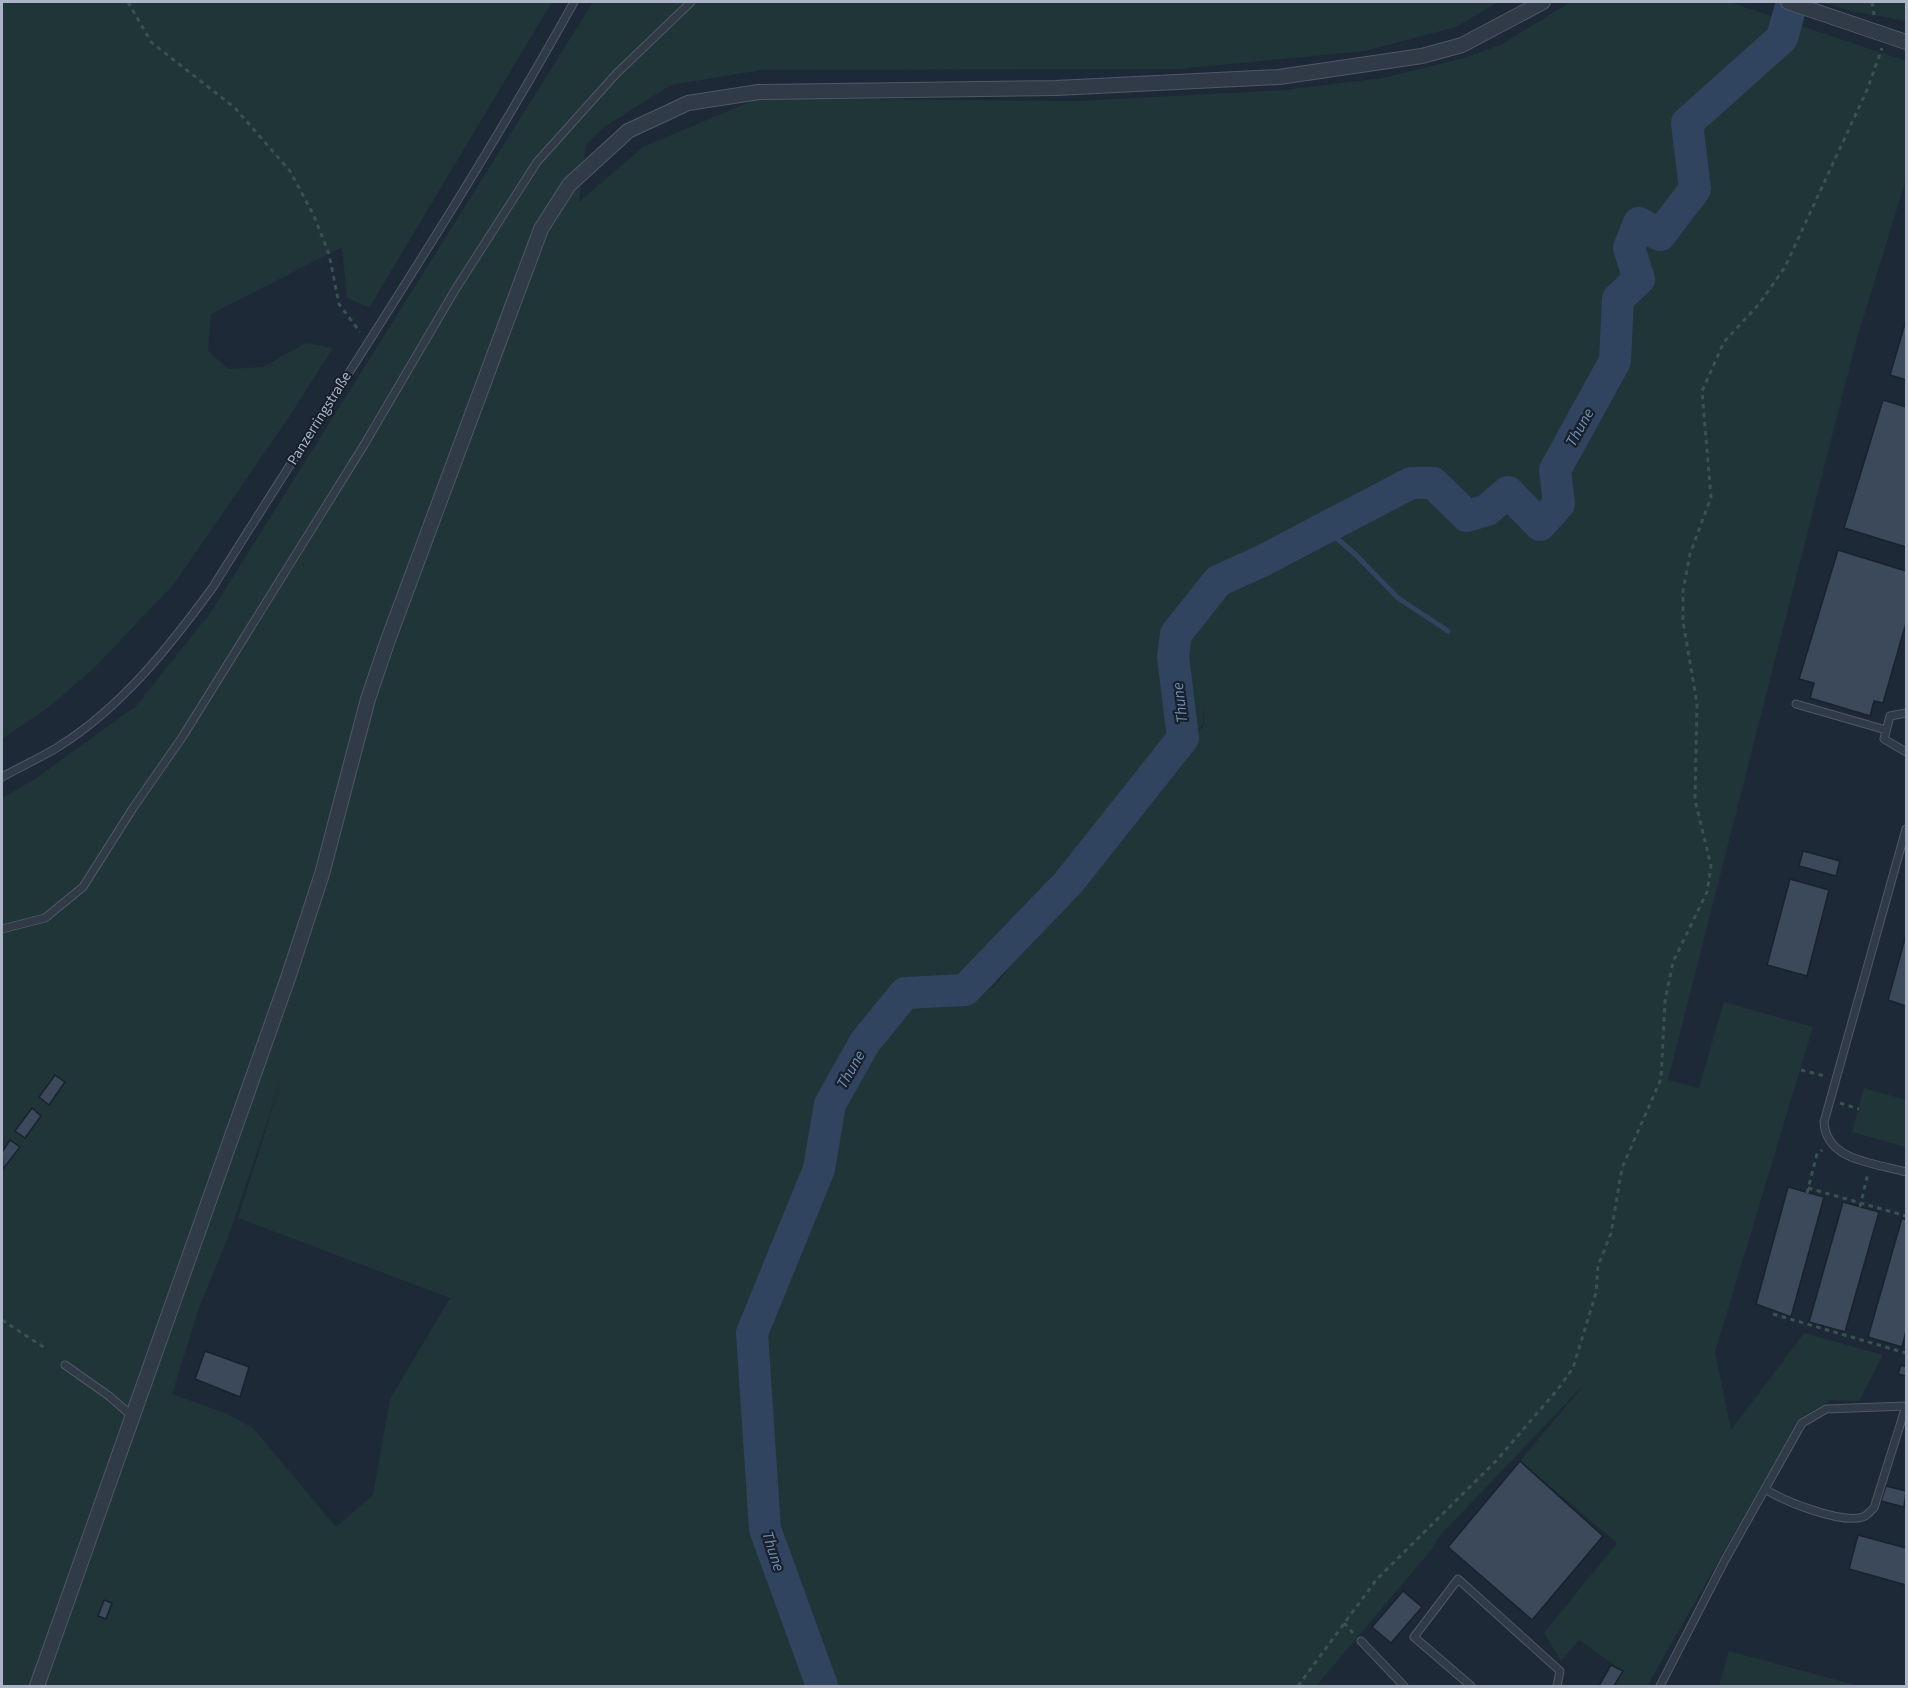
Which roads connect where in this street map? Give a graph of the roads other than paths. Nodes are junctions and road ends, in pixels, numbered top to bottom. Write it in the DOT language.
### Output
graph roads {
  1 [pos="574,2"];
  2 [pos="691,2"];
  3 [pos="1543,2"];
  4 [pos="1788,2"];
  5 [pos="1906,42"];
  6 [pos="1796,704"];
  7 [pos="1906,713"];
  8 [pos="1886,730"];
  9 [pos="1906,752"];
  10 [pos="2,777"];
  11 [pos="1906,829"];
  12 [pos="2,929"];
  13 [pos="1906,1172"];
  14 [pos="65,1365"];
  15 [pos="1906,1406"];
  16 [pos="132,1416"];
  17 [pos="1765,1489"];
  18 [pos="1361,1641"];
  19 [pos="37,1686"];
  20 [pos="1404,1686"];
  21 [pos="1471,1686"];
  22 [pos="1557,1686"];
  23 [pos="1660,1686"];
  1 -- 10 [label="lane, Panzerringstraße"];
  2 -- 12 [label="lane"];
  3 -- 16 [label="street"];
  4 -- 5 [label="street"];
  6 -- 8 [label="lane"];
  7 -- 8 [label="lane"];
  8 -- 9 [label="lane"];
  11 -- 13 [label="lane"];
  14 -- 16 [label="lane"];
  15 -- 17 [label="lane"];
  15 -- 17 [label="lane"];
  16 -- 19 [label="street"];
  17 -- 23 [label="lane"];
  18 -- 20 [label="lane"];
  21 -- 22 [label="lane"];
}
